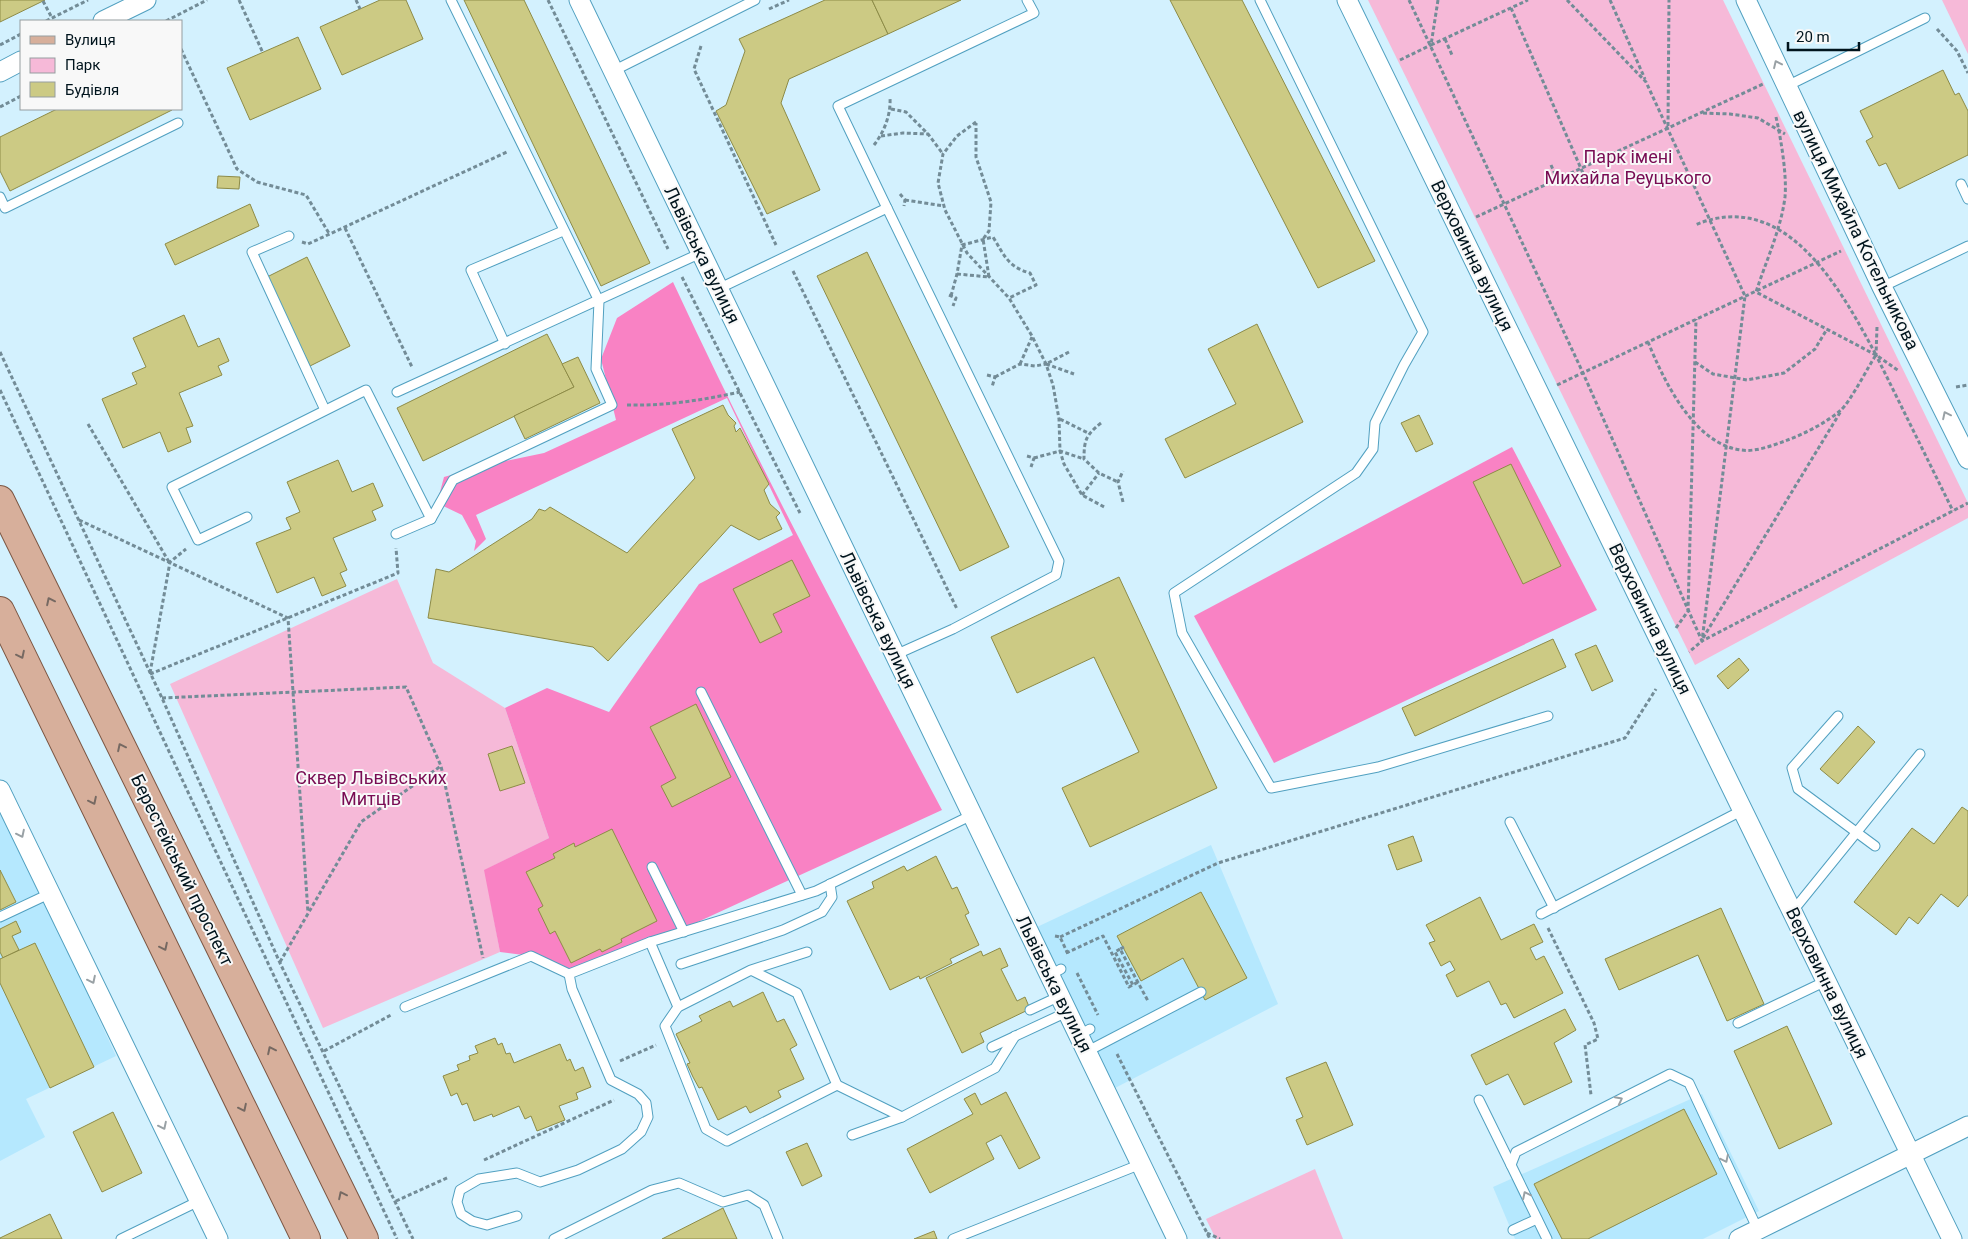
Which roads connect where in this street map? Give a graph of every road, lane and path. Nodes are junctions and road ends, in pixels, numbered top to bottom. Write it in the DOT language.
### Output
graph roads {
  1 [pos="88,0"];
  2 [pos="146,0"];
  3 [pos="207,0"];
  4 [pos="239,0"];
  5 [pos="356,0"];
  6 [pos="451,0"];
  7 [pos="548,0"];
  8 [pos="579,0"];
  9 [pos="755,0"];
  10 [pos="789,0"];
  11 [pos="1027,0"];
  12 [pos="1260,0"];
  13 [pos="1347,0"];
  14 [pos="1409,0"];
  15 [pos="1438,0"];
  16 [pos="1528,0"];
  17 [pos="1567,0"];
  18 [pos="1610,0"];
  19 [pos="1669,0"];
  20 [pos="1746,0"];
  21 [pos="43,1"];
  22 [pos="201,1"];
  23 [pos="127,4"];
  24 [pos="1512,8"];
  25 [pos="360,9"];
  26 [pos="763,12"];
  27 [pos="52,18"];
  28 [pos="1926,18"];
  29 [pos="48,20"];
  30 [pos="104,20"];
  31 [pos="169,20"];
  32 [pos="20,34"];
  33 [pos="1445,39"];
  34 [pos="703,41"];
  35 [pos="0,44"];
  36 [pos="1431,46"];
  37 [pos="182,51"];
  38 [pos="263,52"];
  39 [pos="1452,55"];
  40 [pos="20,62"];
  41 [pos="1392,64"];
  42 [pos="0,72"];
  43 [pos="613,72"];
  44 [pos="1968,73"];
  45 [pos="888,82"];
  46 [pos="1646,82"];
  47 [pos="1768,82"];
  48 [pos="1787,86"];
  49 [pos="20,97"];
  50 [pos="0,107"];
  51 [pos="891,109"];
  52 [pos="1774,110"];
  53 [pos="1701,113"];
  54 [pos="178,123"];
  55 [pos="1668,129"];
  56 [pos="1779,130"];
  57 [pos="928,134"];
  58 [pos="881,136"];
  59 [pos="1791,137"];
  60 [pos="522,146"];
  61 [pos="943,154"];
  62 [pos="863,158"];
  63 [pos="1551,165"];
  64 [pos="1581,168"];
  65 [pos="1557,179"];
  66 [pos="1961,184"];
  67 [pos="1589,187"];
  68 [pos="898,193"];
  69 [pos="0,197"];
  70 [pos="1968,199"];
  71 [pos="905,200"];
  72 [pos="1504,204"];
  73 [pos="944,206"];
  74 [pos="887,208"];
  75 [pos="1709,219"];
  76 [pos="1469,220"];
  77 [pos="1695,225"];
  78 [pos="345,228"];
  79 [pos="1778,228"];
  80 [pos="563,231"];
  81 [pos="900,233"];
  82 [pos="330,234"];
  83 [pos="289,236"];
  84 [pos="983,238"];
  85 [pos="962,245"];
  86 [pos="1968,246"];
  87 [pos="1848,248"];
  88 [pos="701,253"];
  89 [pos="786,257"];
  90 [pos="1818,262"];
  91 [pos="675,264"];
  92 [pos="957,274"];
  93 [pos="989,277"];
  94 [pos="718,289"];
  95 [pos="1756,292"];
  96 [pos="1886,295"];
  97 [pos="951,296"];
  98 [pos="1745,296"];
  99 [pos="1009,298"];
  100 [pos="599,301"];
  101 [pos="1696,319"];
  102 [pos="1827,329"];
  103 [pos="1032,336"];
  104 [pos="1648,342"];
  105 [pos="505,344"];
  106 [pos="0,352"];
  107 [pos="1069,352"];
  108 [pos="1876,355"];
  109 [pos="1695,362"];
  110 [pos="1020,364"];
  111 [pos="1046,364"];
  112 [pos="1583,373"];
  113 [pos="1074,374"];
  114 [pos="1904,374"];
  115 [pos="996,377"];
  116 [pos="1735,378"];
  117 [pos="419,382"];
  118 [pos="1551,388"];
  119 [pos="0,390"];
  120 [pos="397,392"];
  121 [pos="740,392"];
  122 [pos="612,404"];
  123 [pos="1842,409"];
  124 [pos="325,410"];
  125 [pos="1059,419"];
  126 [pos="1693,421"];
  127 [pos="1101,423"];
  128 [pos="88,424"];
  129 [pos="1088,433"];
  130 [pos="1726,445"];
  131 [pos="1060,450"];
  132 [pos="1034,458"];
  133 [pos="1968,459"];
  134 [pos="1084,460"];
  135 [pos="1123,471"];
  136 [pos="1099,473"];
  137 [pos="1118,482"];
  138 [pos="1082,495"];
  139 [pos="0,500"];
  140 [pos="1123,502"];
  141 [pos="1968,503"];
  142 [pos="1106,508"];
  143 [pos="1953,511"];
  144 [pos="247,517"];
  145 [pos="803,518"];
  146 [pos="431,519"];
  147 [pos="79,520"];
  148 [pos="396,534"];
  149 [pos="198,540"];
  150 [pos="170,562"];
  151 [pos="0,611"];
  152 [pos="1688,611"];
  153 [pos="288,618"];
  154 [pos="964,623"];
  155 [pos="1672,635"];
  156 [pos="1702,641"];
  157 [pos="895,655"];
  158 [pos="1682,657"];
  159 [pos="150,674"];
  160 [pos="1656,690"];
  161 [pos="293,692"];
  162 [pos="701,692"];
  163 [pos="162,698"];
  164 [pos="1548,716"];
  165 [pos="1838,716"];
  166 [pos="1920,754"];
  167 [pos="441,766"];
  168 [pos="0,790"];
  169 [pos="1743,810"];
  170 [pos="972,815"];
  171 [pos="1510,822"];
  172 [pos="1857,831"];
  173 [pos="1876,846"];
  174 [pos="652,867"];
  175 [pos="830,884"];
  176 [pos="51,893"];
  177 [pos="802,895"];
  178 [pos="1554,908"];
  179 [pos="1792,912"];
  180 [pos="308,913"];
  181 [pos="1541,914"];
  182 [pos="0,918"];
  183 [pos="684,932"];
  184 [pos="650,942"];
  185 [pos="807,952"];
  186 [pos="280,963"];
  187 [pos="681,964"];
  188 [pos="1048,964"];
  189 [pos="751,970"];
  190 [pos="486,974"];
  191 [pos="569,974"];
  192 [pos="1826,981"];
  193 [pos="1138,982"];
  194 [pos="1133,985"];
  195 [pos="1201,992"];
  196 [pos="1064,1004"];
  197 [pos="405,1007"];
  198 [pos="678,1007"];
  199 [pos="1030,1010"];
  200 [pos="1155,1015"];
  201 [pos="1738,1023"];
  202 [pos="1015,1036"];
  203 [pos="1085,1038"];
  204 [pos="670,1039"];
  205 [pos="992,1047"];
  206 [pos="324,1051"];
  207 [pos="606,1068"];
  208 [pos="837,1085"];
  209 [pos="633,1091"];
  210 [pos="1479,1100"];
  211 [pos="1593,1113"];
  212 [pos="902,1117"];
  213 [pos="1968,1126"];
  214 [pos="852,1135"];
  215 [pos="1910,1153"];
  216 [pos="476,1164"];
  217 [pos="1141,1164"];
  218 [pos="1511,1165"];
  219 [pos="449,1176"];
  220 [pos="199,1201"];
  221 [pos="396,1201"];
  222 [pos="517,1216"];
  223 [pos="1537,1218"];
  224 [pos="1513,1230"];
  225 [pos="1758,1230"];
  226 [pos="1206,1232"];
  227 [pos="122,1239"];
  228 [pos="218,1239"];
  229 [pos="306,1239"];
  230 [pos="364,1239"];
  231 [pos="396,1239"];
  232 [pos="414,1239"];
  233 [pos="554,1239"];
  234 [pos="778,1239"];
  235 [pos="953,1239"];
  236 [pos="1177,1239"];
  237 [pos="1220,1239"];
  238 [pos="1547,1239"];
  239 [pos="1739,1239"];
  240 [pos="1952,1239"];
  1 -- 27 [label="path"];
  2 -- 23 [label="street"];
  3 -- 22 [label="path"];
  4 -- 38 [label="path"];
  5 -- 25 [label="path"];
  6 -- 60 [label="lane"];
  7 -- 91 [label="path"];
  8 -- 43 [label="street, Львівська вулиця"];
  9 -- 43 [label="lane"];
  10 -- 26 [label="path"];
  11 -- 45 [label="lane"];
  12 -- 164 [label="lane"];
  13 -- 169 [label="street, Верховинна вулиця"];
  14 -- 36 [label="path"];
  15 -- 36 [label="path"];
  16 -- 24 [label="path"];
  17 -- 46 [label="path"];
  18 -- 46 [label="path"];
  19 -- 55 [label="path"];
  48 -- 20 [label="street, вулиця Михайла Котельникова, one-way"];
  21 -- 27 [label="path"];
  22 -- 31 [label="path"];
  23 -- 30 [label="street"];
  24 -- 33 [label="path"];
  24 -- 64 [label="path"];
  27 -- 29 [label="path"];
  28 -- 44 [label="path"];
  28 -- 48 [label="lane"];
  32 -- 35 [label="path"];
  33 -- 36 [label="path"];
  33 -- 39 [label="path"];
  34 -- 89 [label="path"];
  36 -- 41 [label="path"];
  36 -- 72 [label="path"];
  37 -- 82 [label="path"];
  40 -- 42 [label="street"];
  43 -- 88 [label="street, Львівська вулиця"];
  45 -- 51 [label="path"];
  45 -- 62 [label="lane"];
  46 -- 55 [label="path"];
  47 -- 53 [label="path"];
  48 -- 96 [label="street, вулиця Михайла Котельникова"];
  49 -- 50 [label="path"];
  51 -- 57 [label="path"];
  51 -- 58 [label="path"];
  52 -- 56 [label="path"];
  53 -- 55 [label="path"];
  53 -- 56 [label="path"];
  54 -- 69 [label="lane"];
  55 -- 64 [label="path"];
  55 -- 75 [label="path"];
  56 -- 59 [label="path"];
  56 -- 79 [label="path"];
  57 -- 58 [label="path"];
  57 -- 61 [label="path"];
  58 -- 62 [label="path"];
  60 -- 78 [label="path"];
  60 -- 80 [label="lane"];
  61 -- 73 [label="path"];
  61 -- 84 [label="path"];
  62 -- 74 [label="lane"];
  63 -- 65 [label="path"];
  64 -- 65 [label="path"];
  64 -- 67 [label="path"];
  65 -- 72 [label="path"];
  66 -- 70 [label="lane"];
  68 -- 71 [label="path"];
  71 -- 73 [label="path"];
  71 -- 81 [label="path"];
  72 -- 76 [label="path"];
  72 -- 112 [label="path"];
  73 -- 85 [label="path"];
  74 -- 81 [label="lane"];
  74 -- 89 [label="lane"];
  75 -- 77 [label="path"];
  75 -- 79 [label="path"];
  75 -- 98 [label="path"];
  78 -- 82 [label="path"];
  78 -- 117 [label="path"];
  79 -- 90 [label="path"];
  79 -- 95 [label="path"];
  80 -- 100 [label="lane"];
  80 -- 105 [label="lane"];
  81 -- 154 [label="lane"];
  82 -- 83 [label="path"];
  83 -- 124 [label="lane"];
  84 -- 85 [label="path"];
  84 -- 93 [label="path"];
  84 -- 99 [label="path"];
  85 -- 92 [label="path"];
  85 -- 93 [label="path"];
  86 -- 96 [label="lane"];
  87 -- 90 [label="path"];
  88 -- 91 [label="lane"];
  88 -- 94 [label="street, Львівська вулиця"];
  89 -- 94 [label="lane"];
  89 -- 154 [label="path"];
  90 -- 95 [label="path"];
  90 -- 108 [label="path"];
  91 -- 100 [label="lane"];
  91 -- 121 [label="path"];
  92 -- 93 [label="path"];
  92 -- 97 [label="path"];
  93 -- 99 [label="path"];
  94 -- 157 [label="street, Львівська вулиця"];
  95 -- 98 [label="path"];
  95 -- 102 [label="path"];
  96 -- 108 [label="path"];
  133 -- 96 [label="street, вулиця Михайла Котельникова, one-way"];
  98 -- 101 [label="path"];
  98 -- 116 [label="path"];
  99 -- 103 [label="path"];
  100 -- 105 [label="lane"];
  100 -- 122 [label="lane"];
  101 -- 104 [label="path"];
  101 -- 109 [label="path"];
  102 -- 108 [label="path"];
  102 -- 116 [label="path"];
  103 -- 110 [label="path"];
  103 -- 111 [label="path"];
  104 -- 112 [label="path"];
  104 -- 126 [label="path"];
  105 -- 117 [label="lane"];
  106 -- 147 [label="path"];
  107 -- 111 [label="path"];
  108 -- 114 [label="path"];
  108 -- 123 [label="path"];
  108 -- 143 [label="path"];
  109 -- 116 [label="path"];
  109 -- 126 [label="path"];
  110 -- 111 [label="path"];
  110 -- 115 [label="path"];
  111 -- 113 [label="path"];
  111 -- 125 [label="path"];
  112 -- 118 [label="path"];
  112 -- 152 [label="path"];
  116 -- 130 [label="path"];
  117 -- 120 [label="lane"];
  119 -- 231 [label="path"];
  121 -- 122 [label="path"];
  121 -- 145 [label="path"];
  122 -- 146 [label="lane"];
  123 -- 130 [label="path"];
  123 -- 156 [label="path"];
  124 -- 146 [label="lane"];
  124 -- 149 [label="lane"];
  125 -- 129 [label="path"];
  125 -- 131 [label="path"];
  126 -- 130 [label="path"];
  126 -- 152 [label="path"];
  127 -- 129 [label="path"];
  128 -- 150 [label="path"];
  129 -- 134 [label="path"];
  130 -- 156 [label="path"];
  131 -- 132 [label="path"];
  131 -- 134 [label="path"];
  131 -- 138 [label="path"];
  134 -- 136 [label="path"];
  135 -- 137 [label="path"];
  136 -- 137 [label="path"];
  136 -- 138 [label="path"];
  137 -- 140 [label="path"];
  138 -- 142 [label="path"];
  230 -- 139 [label="main road, Берестейський проспект, one-way"];
  141 -- 143 [label="path"];
  143 -- 156 [label="path"];
  144 -- 149 [label="lane"];
  146 -- 148 [label="lane"];
  147 -- 150 [label="path"];
  147 -- 159 [label="path"];
  148 -- 153 [label="path"];
  149 -- 150 [label="path"];
  150 -- 153 [label="path"];
  150 -- 159 [label="path"];
  151 -- 229 [label="main road, one-way"];
  152 -- 155 [label="path"];
  152 -- 156 [label="path"];
  153 -- 159 [label="path"];
  153 -- 161 [label="path"];
  154 -- 157 [label="lane"];
  156 -- 158 [label="path"];
  157 -- 170 [label="street, Львівська вулиця"];
  159 -- 163 [label="path"];
  160 -- 188 [label="path"];
  161 -- 163 [label="path"];
  161 -- 167 [label="path"];
  161 -- 180 [label="path"];
  162 -- 177 [label="lane"];
  163 -- 186 [label="path"];
  165 -- 172 [label="lane"];
  166 -- 172 [label="lane"];
  167 -- 180 [label="path"];
  167 -- 190 [label="path"];
  168 -- 176 [label="street, one-way"];
  169 -- 178 [label="lane"];
  169 -- 179 [label="street, Верховинна вулиця"];
  170 -- 175 [label="lane"];
  170 -- 188 [label="street, Львівська вулиця"];
  171 -- 178 [label="lane"];
  172 -- 173 [label="lane"];
  172 -- 179 [label="lane"];
  174 -- 183 [label="lane"];
  175 -- 177 [label="lane"];
  175 -- 187 [label="lane"];
  176 -- 182 [label="lane"];
  176 -- 220 [label="street, one-way"];
  177 -- 183 [label="lane"];
  178 -- 181 [label="lane"];
  179 -- 192 [label="street, Верховинна вулиця"];
  180 -- 186 [label="path"];
  181 -- 211 [label="path"];
  183 -- 184 [label="lane"];
  184 -- 191 [label="lane"];
  184 -- 198 [label="lane"];
  185 -- 189 [label="lane"];
  186 -- 206 [label="path"];
  188 -- 194 [label="path"];
  188 -- 196 [label="street, Львівська вулиця"];
  189 -- 198 [label="lane"];
  189 -- 208 [label="lane"];
  190 -- 191 [label="lane"];
  190 -- 197 [label="lane"];
  191 -- 207 [label="lane"];
  192 -- 201 [label="lane"];
  192 -- 215 [label="street, Верховинна вулиця"];
  193 -- 194 [label="path"];
  193 -- 194 [label="path"];
  193 -- 200 [label="path"];
  195 -- 200 [label="lane"];
  196 -- 199 [label="lane"];
  196 -- 202 [label="lane"];
  196 -- 203 [label="street, Львівська вулиця"];
  197 -- 206 [label="path"];
  198 -- 204 [label="lane"];
  200 -- 203 [label="lane"];
  202 -- 205 [label="lane"];
  202 -- 212 [label="lane"];
  203 -- 217 [label="street, Львівська вулиця"];
  204 -- 207 [label="path"];
  204 -- 208 [label="lane"];
  206 -- 221 [label="path"];
  207 -- 209 [label="lane"];
  208 -- 212 [label="lane"];
  209 -- 216 [label="path"];
  209 -- 222 [label="lane"];
  210 -- 218 [label="lane"];
  211 -- 218 [label="lane"];
  211 -- 225 [label="lane, one-way"];
  212 -- 214 [label="lane"];
  213 -- 215 [label="street"];
  215 -- 225 [label="street"];
  215 -- 240 [label="street, Верховинна вулиця"];
  217 -- 235 [label="lane"];
  217 -- 236 [label="street, Львівська вулиця"];
  223 -- 218 [label="lane, one-way"];
  219 -- 221 [label="path"];
  220 -- 227 [label="lane"];
  220 -- 228 [label="street"];
  221 -- 232 [label="path"];
  223 -- 224 [label="lane"];
  223 -- 238 [label="lane"];
  225 -- 239 [label="street"];
  226 -- 237 [label="path"];
  233 -- 234 [label="lane"];
}
